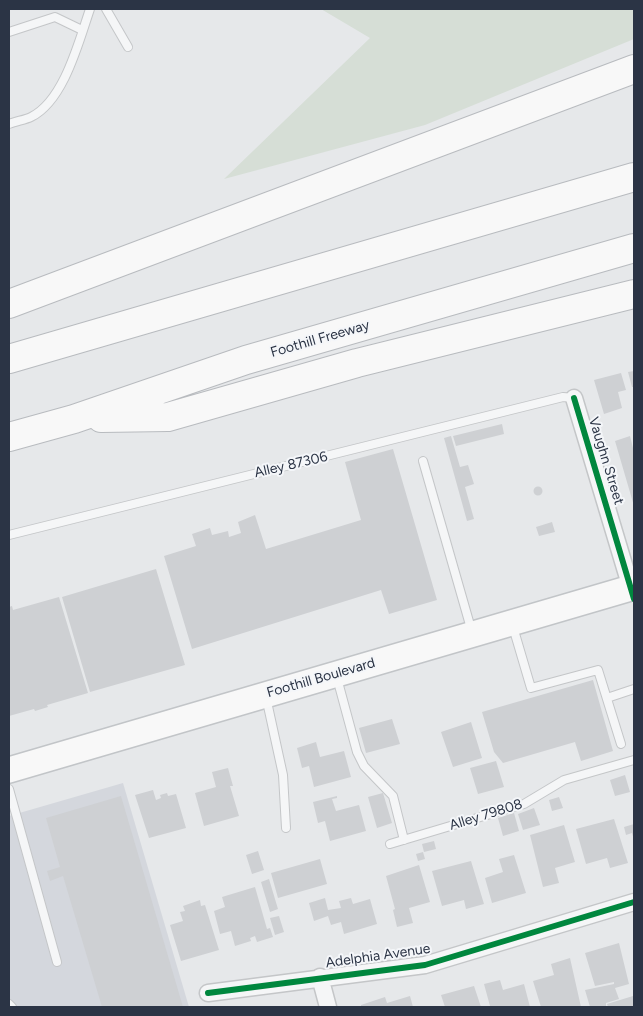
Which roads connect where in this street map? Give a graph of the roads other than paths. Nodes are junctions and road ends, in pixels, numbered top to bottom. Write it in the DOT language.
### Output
graph roads {
  1 [pos="90,9"];
  2 [pos="106,9"];
  3 [pos="82,30"];
  4 [pos="9,32"];
  5 [pos="128,47"];
  6 [pos="634,69"];
  7 [pos="9,124"];
  8 [pos="634,177"];
  9 [pos="634,248"];
  10 [pos="634,294"];
  11 [pos="9,304"];
  12 [pos="9,359"];
  13 [pos="574,398"];
  14 [pos="74,419"];
  15 [pos="9,437"];
  16 [pos="423,460"];
  17 [pos="9,535"];
  18 [pos="633,587"];
  19 [pos="512,623"];
  20 [pos="473,634"];
  21 [pos="336,674"];
  22 [pos="634,689"];
  23 [pos="265,695"];
  24 [pos="607,698"];
  25 [pos="621,744"];
  26 [pos="634,760"];
  27 [pos="9,770"];
  28 [pos="9,789"];
  29 [pos="286,828"];
  30 [pos="404,840"];
  31 [pos="390,844"];
  32 [pos="634,902"];
  33 [pos="57,962"];
  34 [pos="320,977"];
  35 [pos="208,993"];
  36 [pos="9,1004"];
  37 [pos="12,1007"];
  38 [pos="328,1007"];
  1 -- 3 [label="lane"];
  2 -- 5 [label="lane"];
  3 -- 4 [label="lane"];
  3 -- 7 [label="lane"];
  6 -- 11 [label="highway"];
  8 -- 12 [label="highway"];
  9 -- 14 [label="highway, Foothill Freeway"];
  10 -- 14 [label="highway"];
  13 -- 17 [label="lane, Alley 87306"];
  13 -- 18 [label="street, Vaughn Street"];
  14 -- 15 [label="highway, Foothill Freeway"];
  16 -- 20 [label="lane"];
  18 -- 19 [label="main road, Foothill Boulevard"];
  19 -- 20 [label="main road, Foothill Boulevard"];
  19 -- 24 [label="lane"];
  20 -- 21 [label="main road, Foothill Boulevard"];
  21 -- 23 [label="main road, Foothill Boulevard"];
  21 -- 30 [label="lane"];
  22 -- 24 [label="lane"];
  23 -- 27 [label="main road, Foothill Boulevard"];
  23 -- 29 [label="lane"];
  24 -- 25 [label="lane"];
  26 -- 30 [label="lane, Alley 79808"];
  28 -- 33 [label="lane"];
  30 -- 31 [label="lane, Alley 79808"];
  32 -- 34 [label="street, Adelphia Avenue"];
  34 -- 35 [label="street, Adelphia Avenue"];
  34 -- 38 [label="street"];
  36 -- 37 [label="lane"];
}
